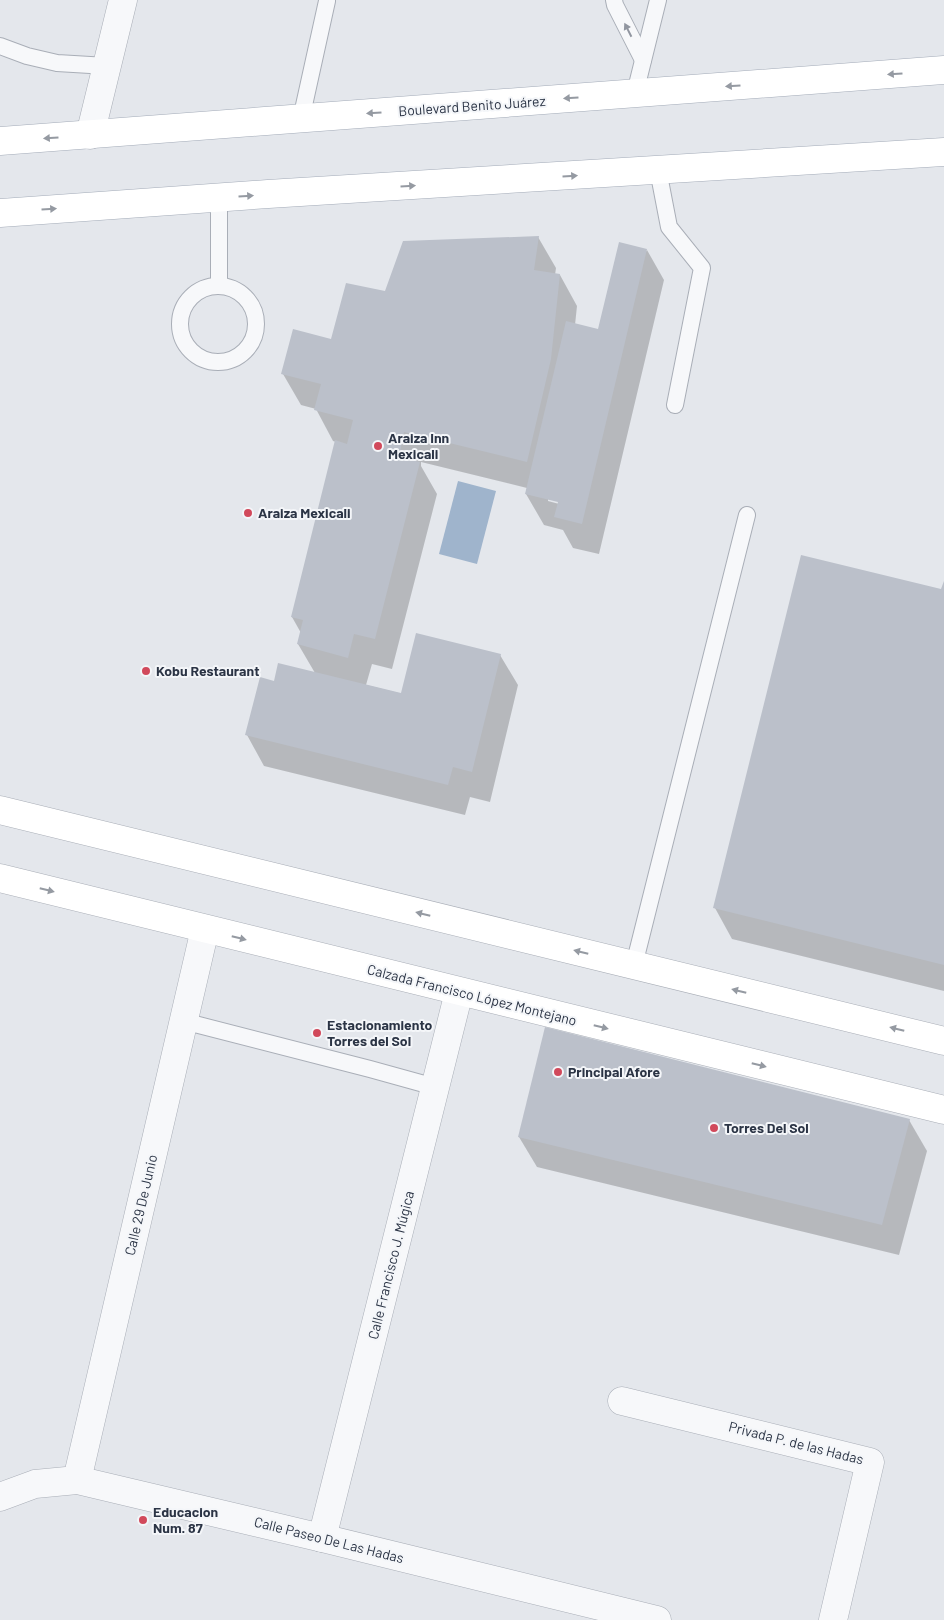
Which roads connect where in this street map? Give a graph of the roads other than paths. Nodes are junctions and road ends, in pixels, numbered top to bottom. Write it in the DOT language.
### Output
graph roads {
  1 [pos="123,0"];
  2 [pos="614,0"];
  3 [pos="658,0"];
  4 [pos="327,1"];
  5 [pos="0,46"];
  6 [pos="643,60"];
  7 [pos="107,66"];
  8 [pos="944,70"];
  9 [pos="635,93"];
  10 [pos="301,119"];
  11 [pos="90,135"];
  12 [pos="0,141"];
  13 [pos="944,152"];
  14 [pos="658,170"];
  15 [pos="219,198"];
  16 [pos="0,213"];
  17 [pos="219,284"];
  18 [pos="675,405"];
  19 [pos="747,515"];
  20 [pos="0,810"];
  21 [pos="0,878"];
  22 [pos="205,929"];
  23 [pos="634,965"];
  24 [pos="459,992"];
  25 [pos="183,1021"];
  26 [pos="944,1041"];
  27 [pos="435,1088"];
  28 [pos="942,1106"];
  29 [pos="622,1401"];
  30 [pos="77,1480"];
  31 [pos="0,1497"];
  32 [pos="322,1538"];
  33 [pos="657,1620"];
  34 [pos="833,1620"];
  1 -- 7 [label="street"];
  6 -- 2 [label="lane, one-way"];
  3 -- 6 [label="lane"];
  4 -- 10 [label="lane"];
  5 -- 7 [label="lane"];
  6 -- 9 [label="lane"];
  7 -- 11 [label="street"];
  8 -- 9 [label="main road, Boulevard Benito Juárez, one-way"];
  9 -- 10 [label="main road, Boulevard Benito Juárez, one-way"];
  10 -- 11 [label="main road, Boulevard Benito Juárez"];
  11 -- 12 [label="main road, Boulevard Benito Juárez, one-way"];
  13 -- 14 [label="main road"];
  15 -- 14 [label="main road, one-way"];
  14 -- 18 [label="lane"];
  16 -- 15 [label="main road, one-way"];
  15 -- 17 [label="lane"];
  17 -- 17 [label="lane"];
  19 -- 23 [label="lane"];
  23 -- 20 [label="main road, one-way"];
  21 -- 22 [label="main road, Calzada Francisco López Montejano, one-way"];
  22 -- 24 [label="main road, Calzada Francisco López Montejano, one-way"];
  22 -- 25 [label="street, Calle 29 De Junio"];
  26 -- 23 [label="main road, one-way"];
  24 -- 27 [label="street, Calle Francisco J. Múgica"];
  24 -- 28 [label="main road, Calzada Francisco López Montejano, one-way"];
  25 -- 27 [label="lane"];
  25 -- 30 [label="street, Calle 29 De Junio"];
  27 -- 32 [label="street, Calle Francisco J. Múgica"];
  29 -- 34 [label="street, Privada P. de las Hadas"];
  30 -- 31 [label="street, Calle Paseo De Las Hadas"];
  30 -- 32 [label="street, Calle Paseo De Las Hadas"];
  32 -- 33 [label="street, Calle Paseo De Las Hadas"];
}
